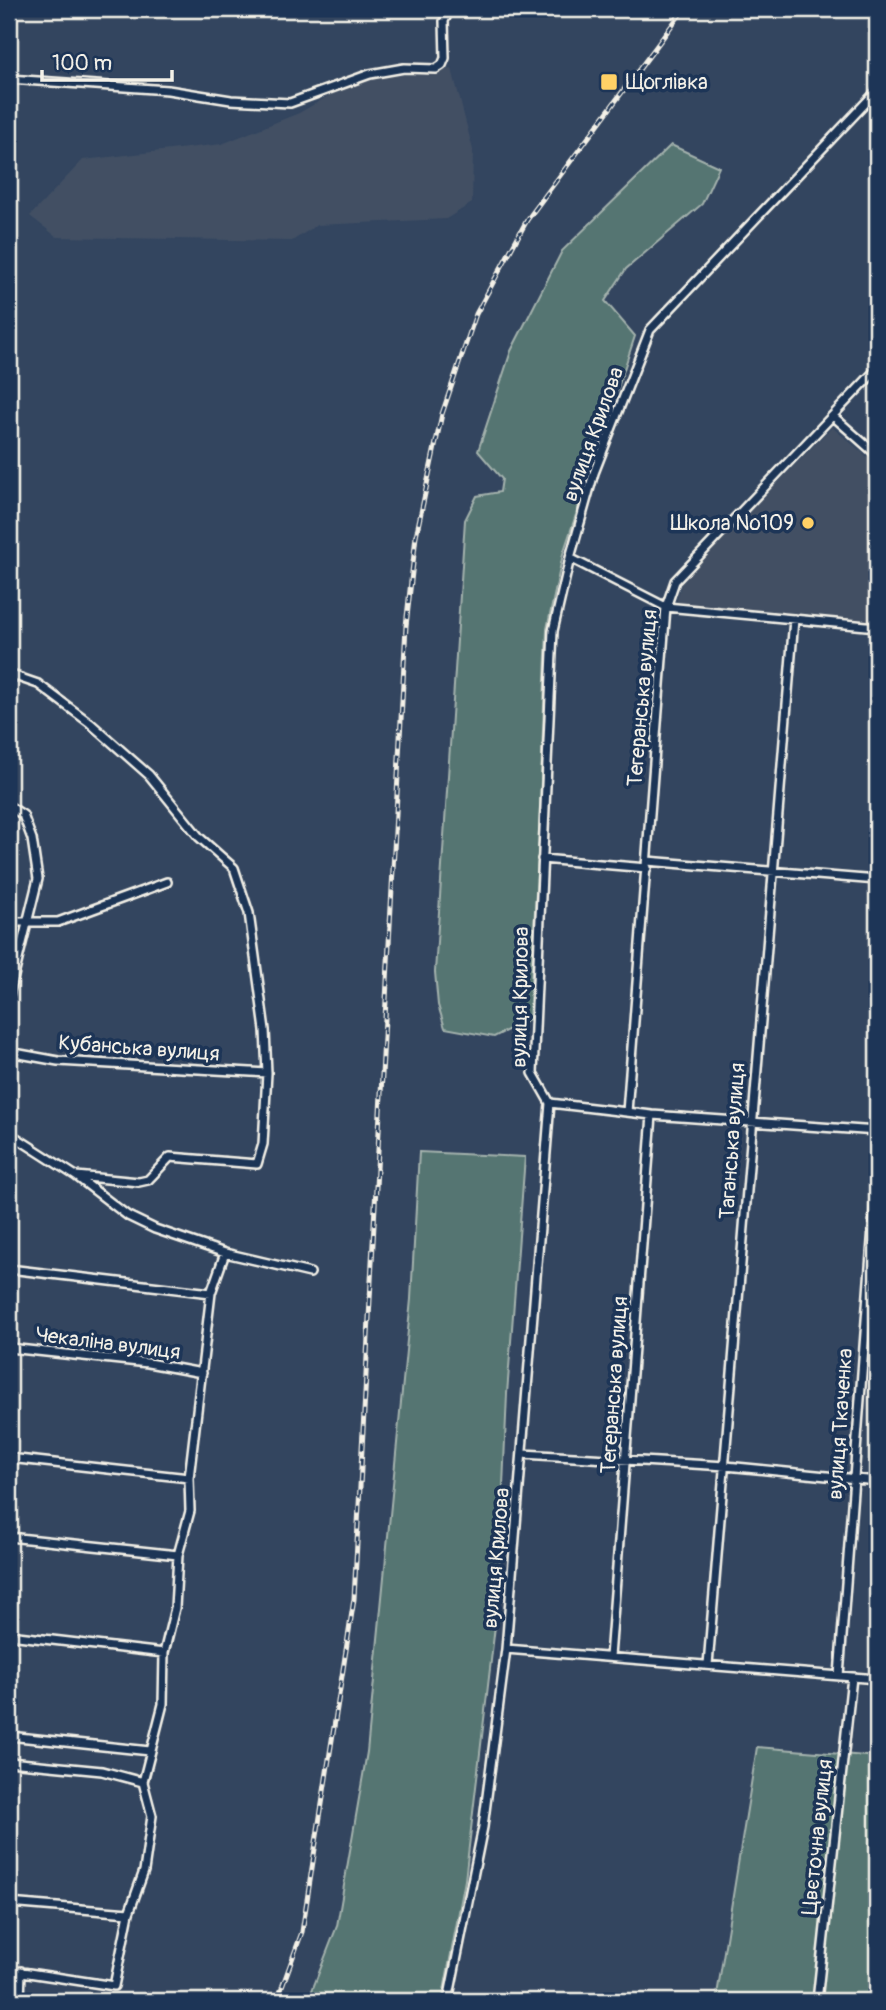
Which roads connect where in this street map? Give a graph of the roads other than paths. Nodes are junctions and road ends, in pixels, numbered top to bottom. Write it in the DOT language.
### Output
graph roads {
  1 [pos="450,9"];
  2 [pos="9,79"];
  3 [pos="877,91"];
  4 [pos="877,369"];
  5 [pos="834,417"];
  6 [pos="877,454"];
  7 [pos="570,558"];
  8 [pos="9,565"];
  9 [pos="9,598"];
  10 [pos="666,607"];
  11 [pos="794,619"];
  12 [pos="877,627"];
  13 [pos="9,674"];
  14 [pos="9,806"];
  15 [pos="542,859"];
  16 [pos="647,864"];
  17 [pos="771,873"];
  18 [pos="877,880"];
  19 [pos="167,882"];
  20 [pos="9,922"];
  21 [pos="25,923"];
  22 [pos="9,996"];
  23 [pos="9,1052"];
  24 [pos="267,1073"];
  25 [pos="550,1103"];
  26 [pos="627,1112"];
  27 [pos="652,1115"];
  28 [pos="751,1121"];
  29 [pos="877,1130"];
  30 [pos="9,1133"];
  31 [pos="877,1175"];
  32 [pos="76,1176"];
  33 [pos="225,1252"];
  34 [pos="9,1269"];
  35 [pos="310,1273"];
  36 [pos="211,1293"];
  37 [pos="9,1348"];
  38 [pos="202,1373"];
  39 [pos="523,1454"];
  40 [pos="9,1458"];
  41 [pos="625,1460"];
  42 [pos="726,1466"];
  43 [pos="189,1478"];
  44 [pos="853,1479"];
  45 [pos="877,1481"];
  46 [pos="9,1537"];
  47 [pos="178,1555"];
  48 [pos="9,1635"];
  49 [pos="506,1649"];
  50 [pos="164,1653"];
  51 [pos="610,1657"];
  52 [pos="708,1665"];
  53 [pos="839,1676"];
  54 [pos="852,1677"];
  55 [pos="877,1679"];
  56 [pos="9,1737"];
  57 [pos="150,1751"];
  58 [pos="9,1762"];
  59 [pos="143,1782"];
  60 [pos="9,1903"];
  61 [pos="129,1913"];
  62 [pos="9,1970"];
  63 [pos="21,1971"];
  64 [pos="20,2001"];
  65 [pos="448,2001"];
  66 [pos="817,2001"];
  1 -- 2 [label="street"];
  3 -- 7 [label="street, вулиця Крилова"];
  4 -- 5 [label="street, Тегеранська вулиця"];
  5 -- 6 [label="street"];
  5 -- 10 [label="street, Тегеранська вулиця"];
  7 -- 10 [label="street"];
  7 -- 15 [label="street, вулиця Крилова"];
  8 -- 9 [label="street"];
  10 -- 11 [label="street"];
  10 -- 16 [label="street, Тегеранська вулиця"];
  11 -- 12 [label="street"];
  11 -- 17 [label="street, Таганська вулиця"];
  13 -- 24 [label="street"];
  14 -- 21 [label="street"];
  15 -- 16 [label="street"];
  15 -- 25 [label="street, вулиця Крилова"];
  16 -- 17 [label="street"];
  16 -- 26 [label="street, Тегеранська вулиця"];
  17 -- 18 [label="street"];
  17 -- 28 [label="street, Таганська вулиця"];
  19 -- 21 [label="street"];
  20 -- 21 [label="street"];
  21 -- 22 [label="street"];
  23 -- 24 [label="street, Кубанська вулиця"];
  24 -- 32 [label="street"];
  25 -- 26 [label="street"];
  25 -- 39 [label="street, вулиця Крилова"];
  26 -- 27 [label="street"];
  27 -- 28 [label="street"];
  27 -- 41 [label="street, Тегеранська вулиця"];
  28 -- 29 [label="street"];
  28 -- 42 [label="street, Таганська вулиця"];
  30 -- 32 [label="street"];
  31 -- 44 [label="street, вулиця Ткаченка"];
  32 -- 33 [label="street"];
  33 -- 35 [label="street"];
  33 -- 36 [label="street"];
  34 -- 36 [label="street"];
  36 -- 38 [label="street"];
  37 -- 38 [label="street, Чекаліна вулиця"];
  38 -- 43 [label="street"];
  39 -- 41 [label="street"];
  39 -- 49 [label="street, вулиця Крилова"];
  40 -- 43 [label="street"];
  41 -- 42 [label="street"];
  41 -- 51 [label="street, Тегеранська вулиця"];
  42 -- 44 [label="street"];
  42 -- 52 [label="street, Таганська вулиця"];
  43 -- 47 [label="street"];
  44 -- 45 [label="street"];
  44 -- 53 [label="street, вулиця Ткаченка"];
  46 -- 47 [label="street"];
  47 -- 50 [label="street"];
  48 -- 50 [label="street"];
  49 -- 51 [label="street"];
  49 -- 65 [label="street, вулиця Крилова"];
  50 -- 57 [label="street"];
  51 -- 52 [label="street"];
  52 -- 53 [label="street"];
  53 -- 54 [label="street"];
  54 -- 55 [label="street"];
  54 -- 66 [label="street, Цвєточна вулиця"];
  56 -- 57 [label="street"];
  57 -- 59 [label="street"];
  58 -- 59 [label="street"];
  59 -- 61 [label="street"];
  60 -- 61 [label="street"];
  61 -- 63 [label="street"];
  62 -- 63 [label="street"];
  63 -- 64 [label="street"];
}
